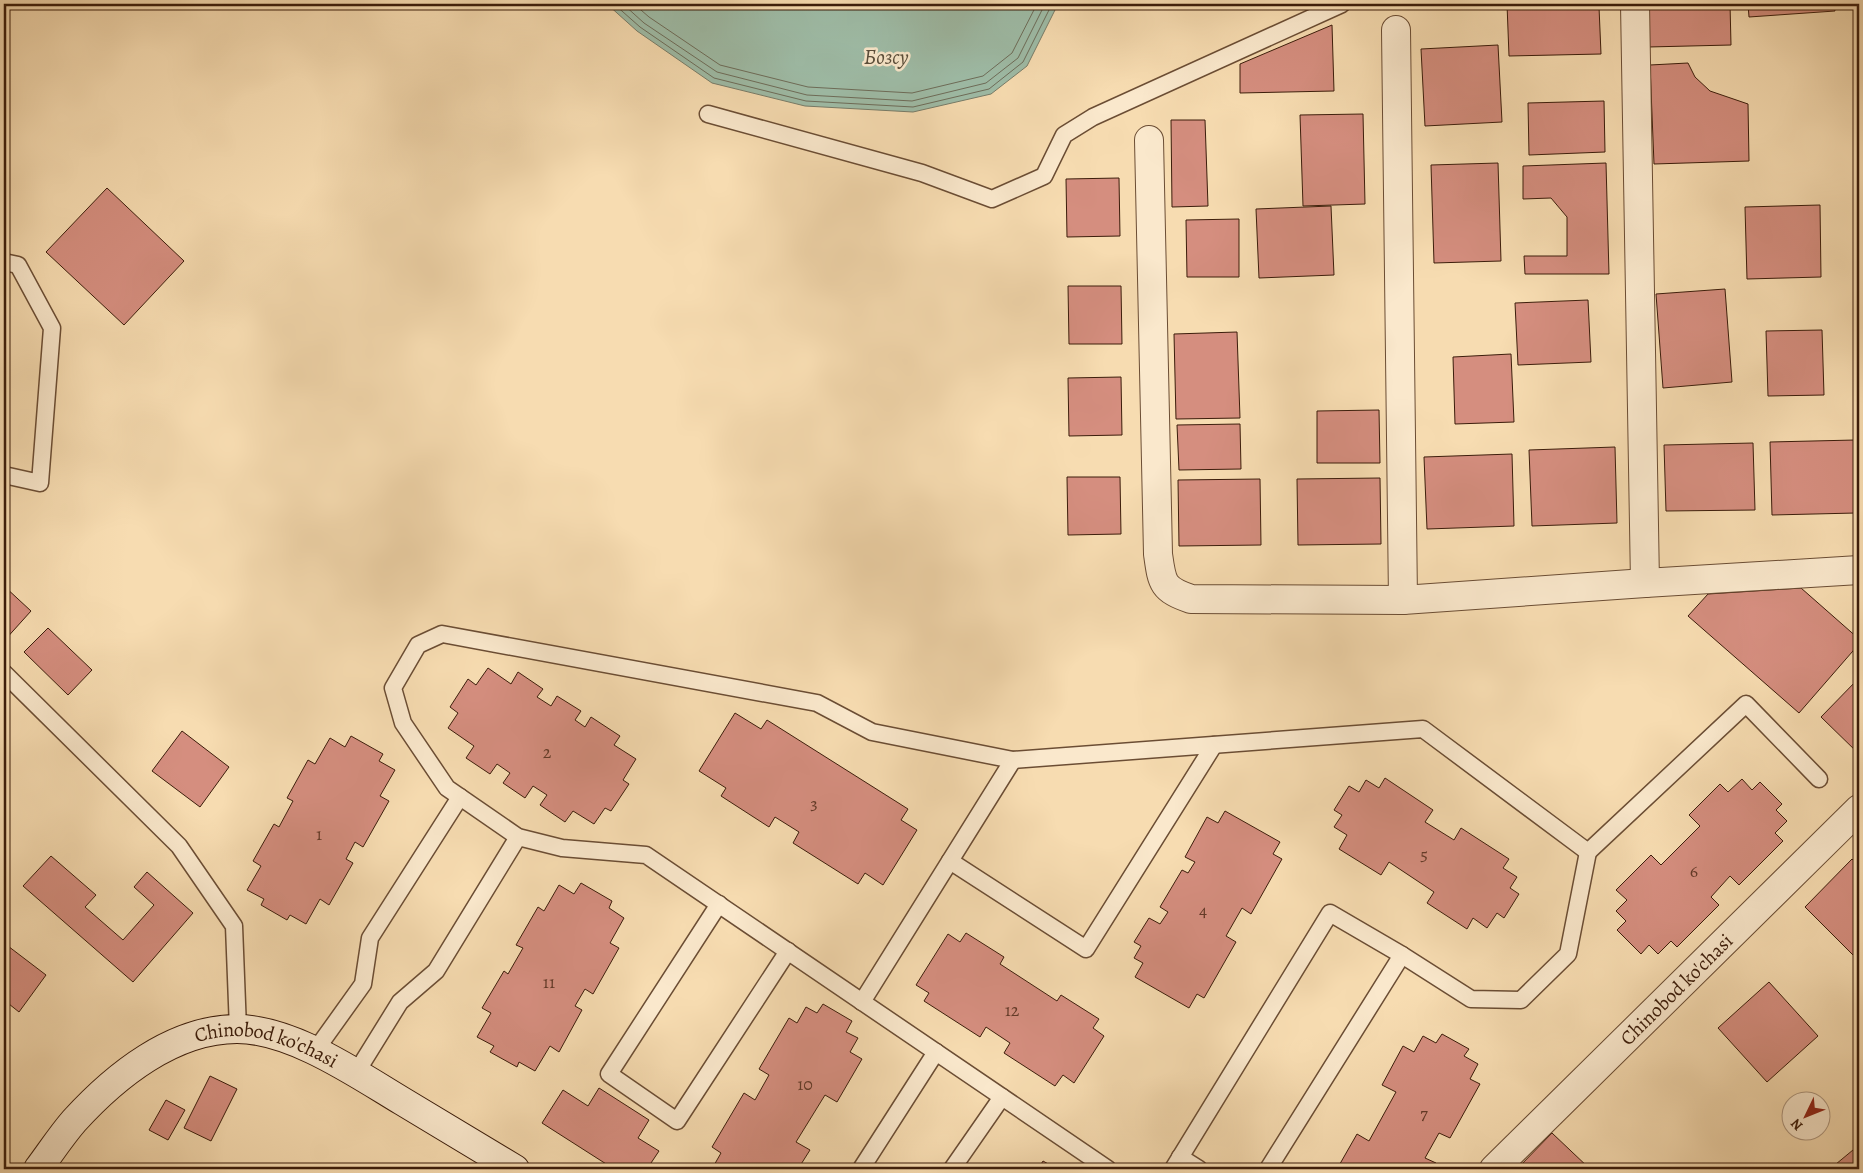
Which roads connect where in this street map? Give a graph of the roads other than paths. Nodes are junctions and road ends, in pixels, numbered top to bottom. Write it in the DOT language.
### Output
graph roads {
  1 [pos="1342,4"];
  2 [pos="1635,4"];
  3 [pos="1396,30"];
  4 [pos="708,114"];
  5 [pos="1150,140"];
  6 [pos="4,262"];
  7 [pos="4,475"];
  8 [pos="1859,570"];
  9 [pos="1645,583"];
  10 [pos="1403,600"];
  11 [pos="4,673"];
  12 [pos="1214,744"];
  13 [pos="1013,760"];
  14 [pos="1819,779"];
  15 [pos="460,797"];
  16 [pos="1859,809"];
  17 [pos="518,838"];
  18 [pos="1588,852"];
  19 [pos="950,861"];
  20 [pos="719,904"];
  21 [pos="788,951"];
  22 [pos="1402,955"];
  23 [pos="862,1002"];
  24 [pos="238,1029"];
  25 [pos="315,1051"];
  26 [pos="936,1052"];
  27 [pos="356,1073"];
  28 [pos="1002,1097"];
  29 [pos="1176,1163"];
  30 [pos="38,1169"];
  31 [pos="515,1169"];
  32 [pos="861,1169"];
  33 [pos="952,1169"];
  34 [pos="1108,1169"];
  35 [pos="1199,1169"];
  36 [pos="1268,1169"];
  37 [pos="1494,1169"];
  1 -- 4 [label="lane"];
  2 -- 9 [label="street"];
  3 -- 10 [label="street"];
  5 -- 10 [label="street"];
  6 -- 7 [label="lane"];
  8 -- 9 [label="street"];
  9 -- 10 [label="street"];
  11 -- 24 [label="lane"];
  12 -- 13 [label="lane"];
  12 -- 18 [label="lane"];
  12 -- 19 [label="lane"];
  13 -- 15 [label="lane"];
  13 -- 19 [label="lane"];
  14 -- 18 [label="lane"];
  15 -- 17 [label="lane"];
  15 -- 25 [label="lane"];
  16 -- 37 [label="street, Chinobod ko'chasi"];
  17 -- 20 [label="lane"];
  17 -- 27 [label="lane"];
  18 -- 22 [label="lane"];
  19 -- 23 [label="lane"];
  20 -- 21 [label="lane"];
  20 -- 21 [label="lane"];
  21 -- 23 [label="lane"];
  22 -- 29 [label="lane"];
  22 -- 36 [label="lane"];
  23 -- 26 [label="lane"];
  24 -- 25 [label="street, Chinobod ko'chasi"];
  24 -- 30 [label="street, Chinobod ko'chasi"];
  25 -- 27 [label="street, Chinobod ko'chasi"];
  26 -- 28 [label="lane"];
  26 -- 32 [label="lane"];
  27 -- 31 [label="street, Chinobod ko'chasi"];
  28 -- 33 [label="lane"];
  28 -- 34 [label="lane"];
  29 -- 35 [label="lane"];
}
